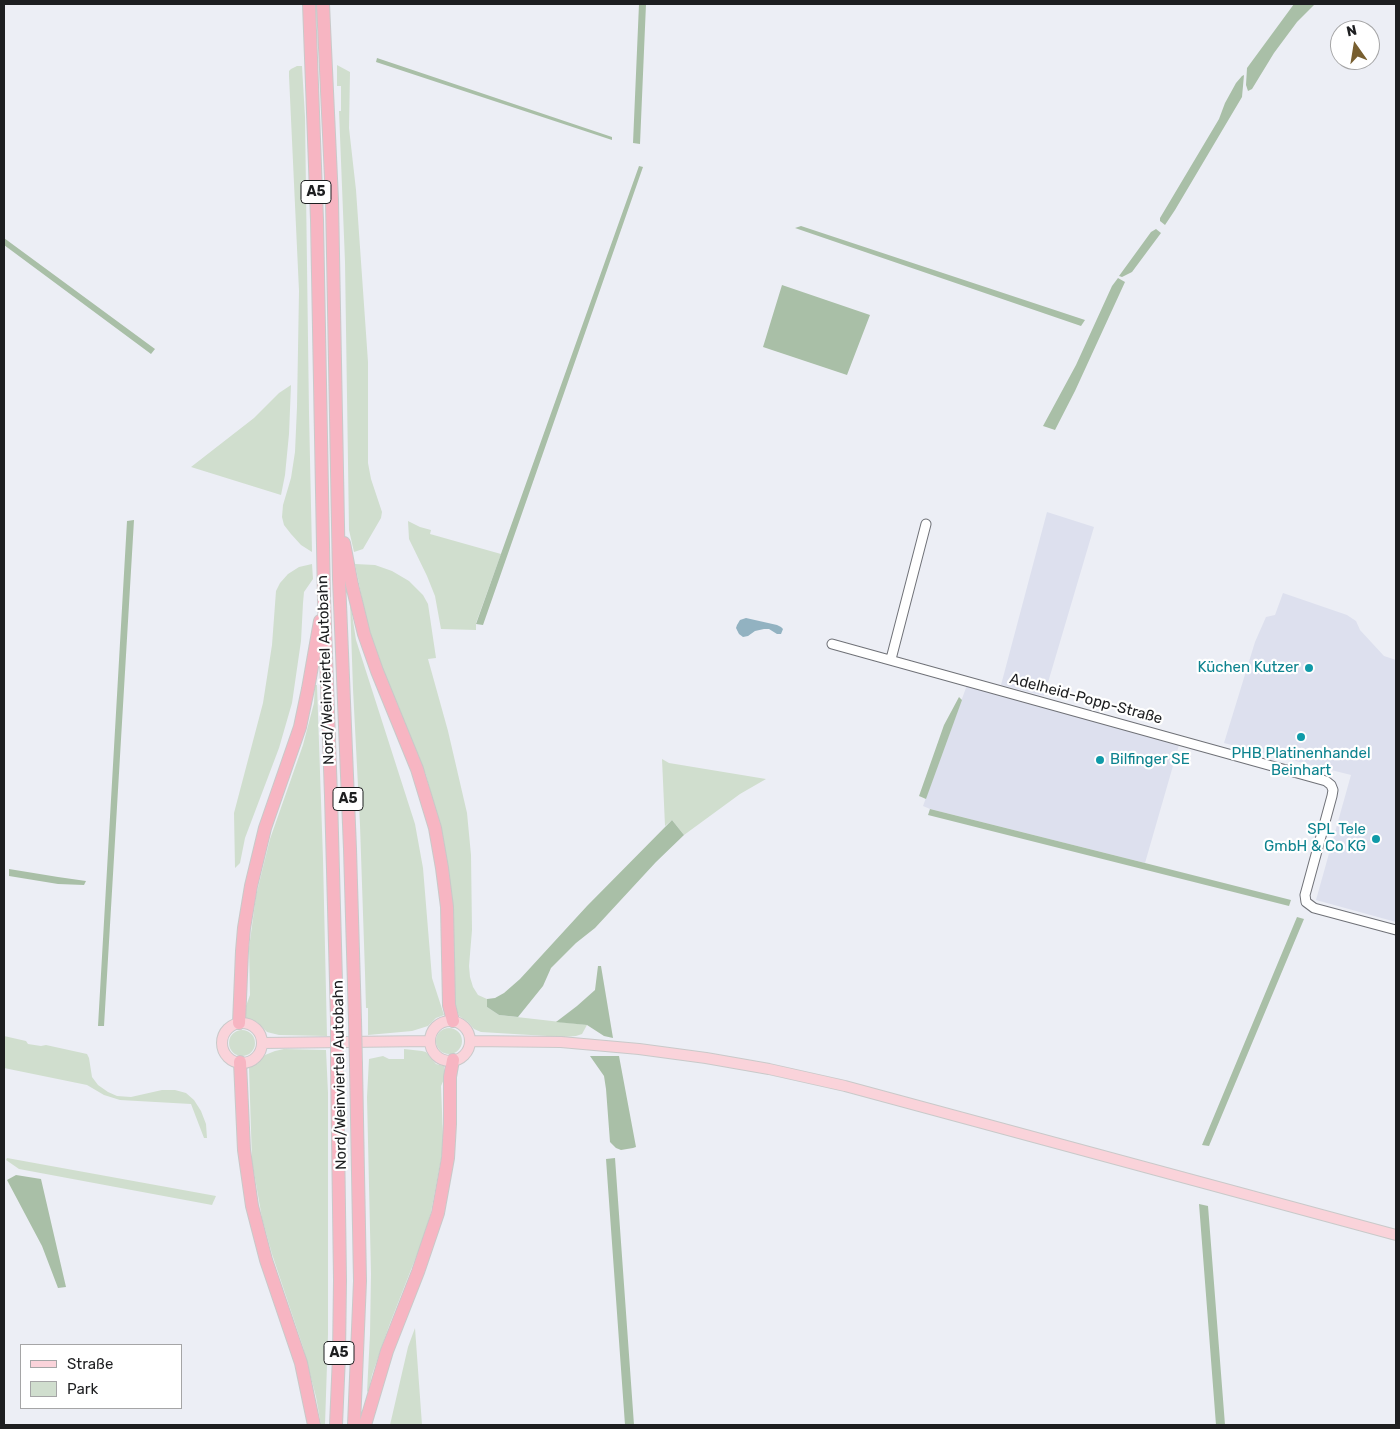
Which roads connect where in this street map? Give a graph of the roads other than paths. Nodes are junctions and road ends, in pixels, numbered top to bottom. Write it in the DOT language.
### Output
graph roads {
  1 [pos="310,4"];
  2 [pos="323,4"];
  3 [pos="337,506"];
  4 [pos="926,524"];
  5 [pos="324,599"];
  6 [pos="832,644"];
  7 [pos="891,659"];
  8 [pos="1396,930"];
  9 [pos="453,1021"];
  10 [pos="239,1023"];
  11 [pos="430,1041"];
  12 [pos="470,1041"];
  13 [pos="262,1043"];
  14 [pos="453,1060"];
  15 [pos="240,1062"];
  16 [pos="1396,1234"];
  17 [pos="314,1425"];
  18 [pos="336,1425"];
  19 [pos="354,1425"];
  20 [pos="365,1425"];
  1 -- 5 [label="highway, Nord/Weinviertel Autobahn / A5"];
  2 -- 3 [label="highway, Nord/Weinviertel Autobahn / A5"];
  3 -- 9 [label="highway"];
  3 -- 19 [label="highway, Nord/Weinviertel Autobahn / A5, bridge"];
  4 -- 7 [label="street"];
  5 -- 10 [label="highway"];
  5 -- 18 [label="highway, Nord/Weinviertel Autobahn / A5, bridge"];
  6 -- 7 [label="street, Adelheid-Popp-Straße"];
  7 -- 8 [label="street, Adelheid-Popp-Straße"];
  9 -- 11 [label="main road"];
  9 -- 12 [label="main road"];
  10 -- 13 [label="main road"];
  10 -- 15 [label="main road"];
  11 -- 13 [label="main road"];
  11 -- 14 [label="main road"];
  12 -- 14 [label="main road"];
  12 -- 16 [label="main road"];
  13 -- 15 [label="main road"];
  14 -- 20 [label="highway"];
  15 -- 17 [label="highway"];
}
